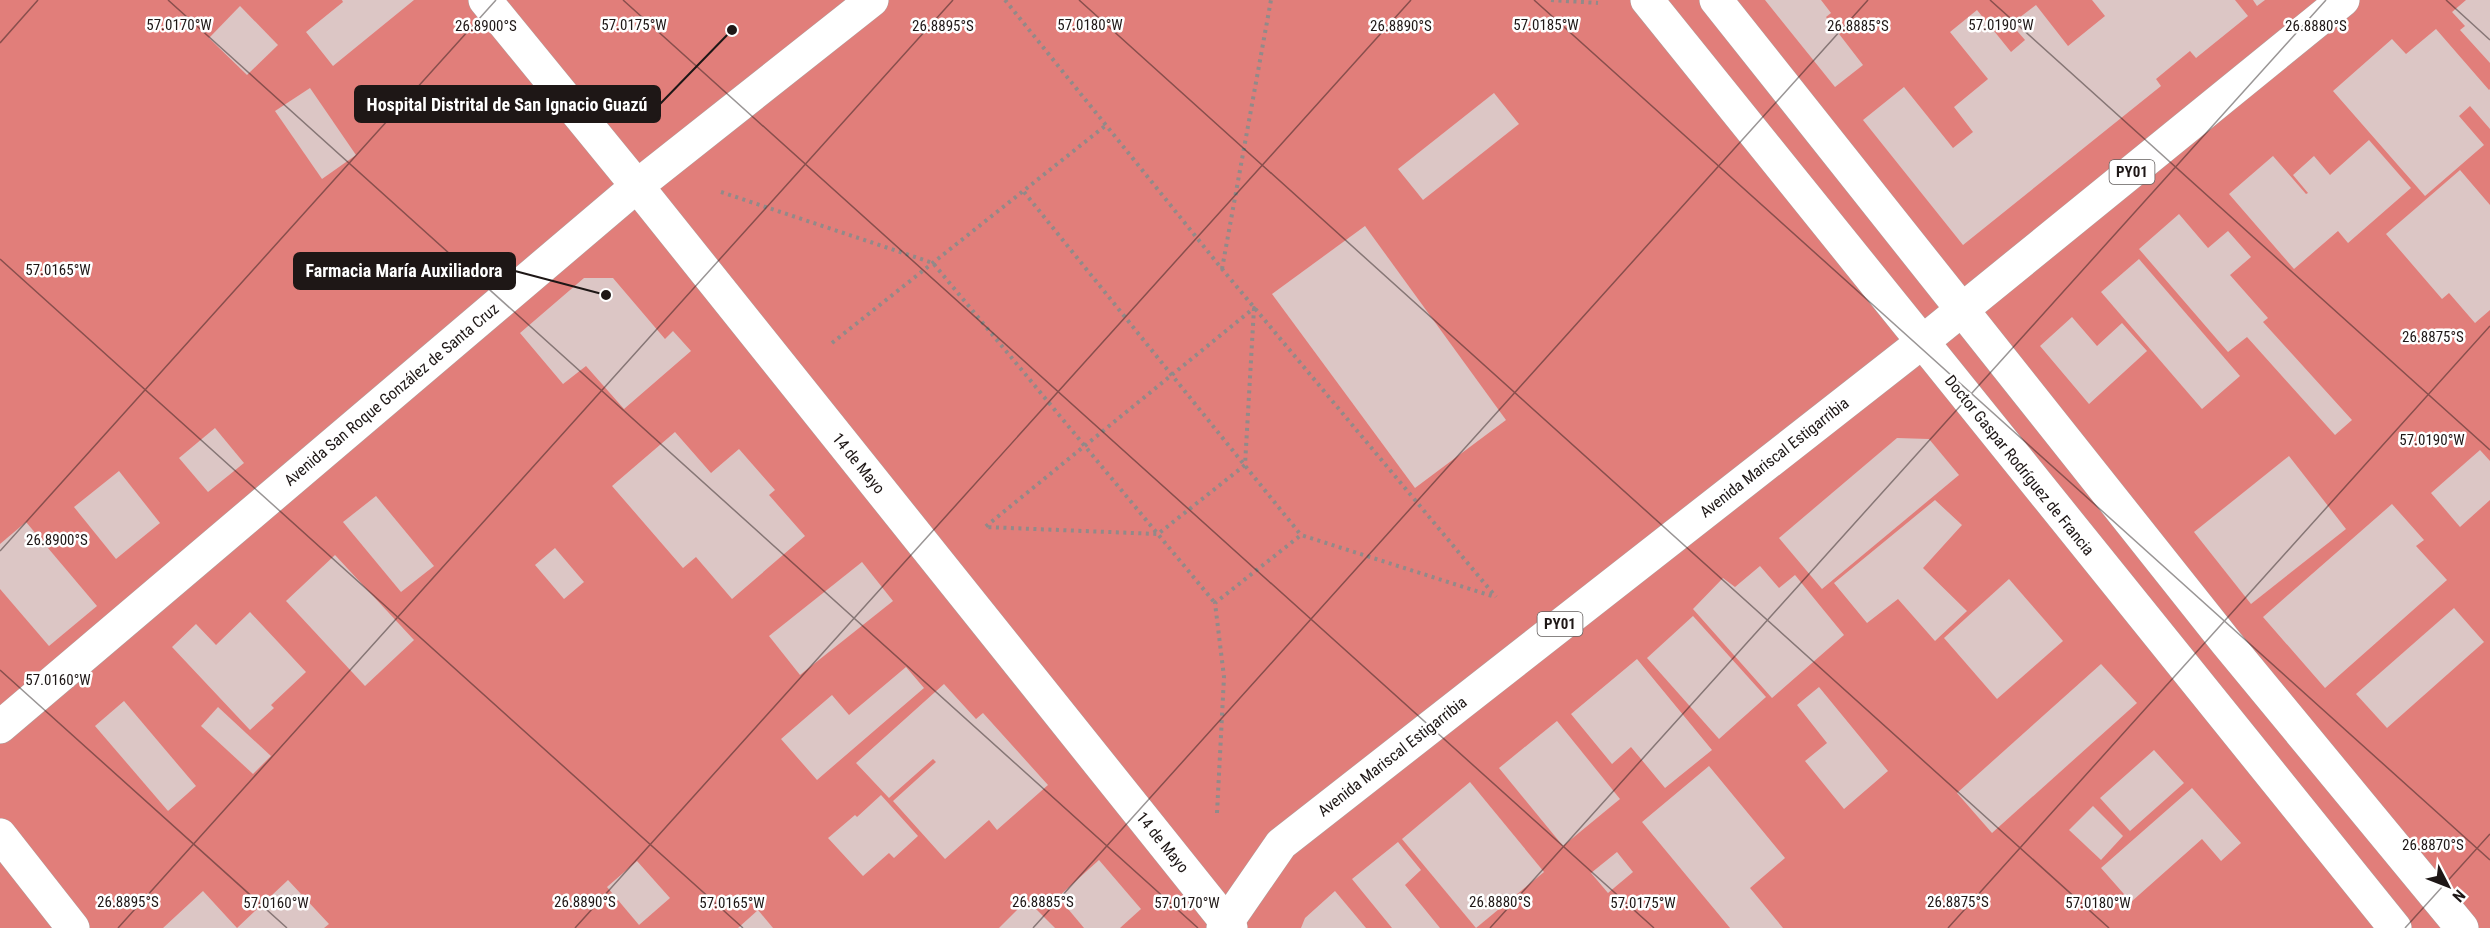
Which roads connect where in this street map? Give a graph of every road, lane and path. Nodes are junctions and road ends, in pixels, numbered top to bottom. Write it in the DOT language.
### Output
graph roads {
  1 [pos="485,0"];
  2 [pos="872,0"];
  3 [pos="1005,0"];
  4 [pos="1271,0"];
  5 [pos="1551,0"];
  6 [pos="1647,0"];
  7 [pos="1716,0"];
  8 [pos="2343,0"];
  9 [pos="1598,3"];
  10 [pos="1105,126"];
  11 [pos="637,186"];
  12 [pos="721,192"];
  13 [pos="1024,192"];
  14 [pos="933,263"];
  15 [pos="1222,269"];
  16 [pos="1254,308"];
  17 [pos="1963,309"];
  18 [pos="832,343"];
  19 [pos="1921,343"];
  20 [pos="1172,375"];
  21 [pos="1084,446"];
  22 [pos="1245,465"];
  23 [pos="1158,534"];
  24 [pos="1301,535"];
  25 [pos="1215,603"];
  26 [pos="0,727"];
  27 [pos="1217,813"];
  28 [pos="0,835"];
  29 [pos="1224,926"];
  30 [pos="73,928"];
  31 [pos="2395,928"];
  32 [pos="2462,928"];
  1 -- 11 [label="main road, 14 de Mayo"];
  2 -- 11 [label="main road, Avenida San Roque González de Santa Cruz"];
  3 -- 10 [label="path"];
  4 -- 15 [label="path"];
  5 -- 9 [label="path"];
  6 -- 19 [label="main road, Doctor Gaspar Rodríguez de Francia"];
  7 -- 17 [label="main road"];
  8 -- 17 [label="main road, Avenida Mariscal Estigarribia / PY01"];
  10 -- 13 [label="path"];
  10 -- 15 [label="path"];
  11 -- 26 [label="main road, Avenida San Roque González de Santa Cruz"];
  11 -- 29 [label="main road, 14 de Mayo"];
  12 -- 14 [label="path"];
  13 -- 14 [label="path"];
  13 -- 20 [label="path"];
  14 -- 18 [label="path"];
  14 -- 21 [label="path"];
  15 -- 16 [label="path"];
  16 -- 20 [label="path"];
  16 -- 22 [label="path"];
  16 -- 24 [label="path"];
  17 -- 19 [label="main road, Avenida Mariscal Estigarribia / PY01"];
  17 -- 32 [label="main road"];
  19 -- 29 [label="main road, Avenida Mariscal Estigarribia / PY01"];
  19 -- 31 [label="main road, Doctor Gaspar Rodríguez de Francia"];
  20 -- 21 [label="path"];
  20 -- 22 [label="path"];
  21 -- 23 [label="path"];
  21 -- 23 [label="path"];
  22 -- 23 [label="path"];
  22 -- 24 [label="path"];
  23 -- 25 [label="path"];
  24 -- 25 [label="path"];
  25 -- 27 [label="path"];
  28 -- 30 [label="main road"];
}
